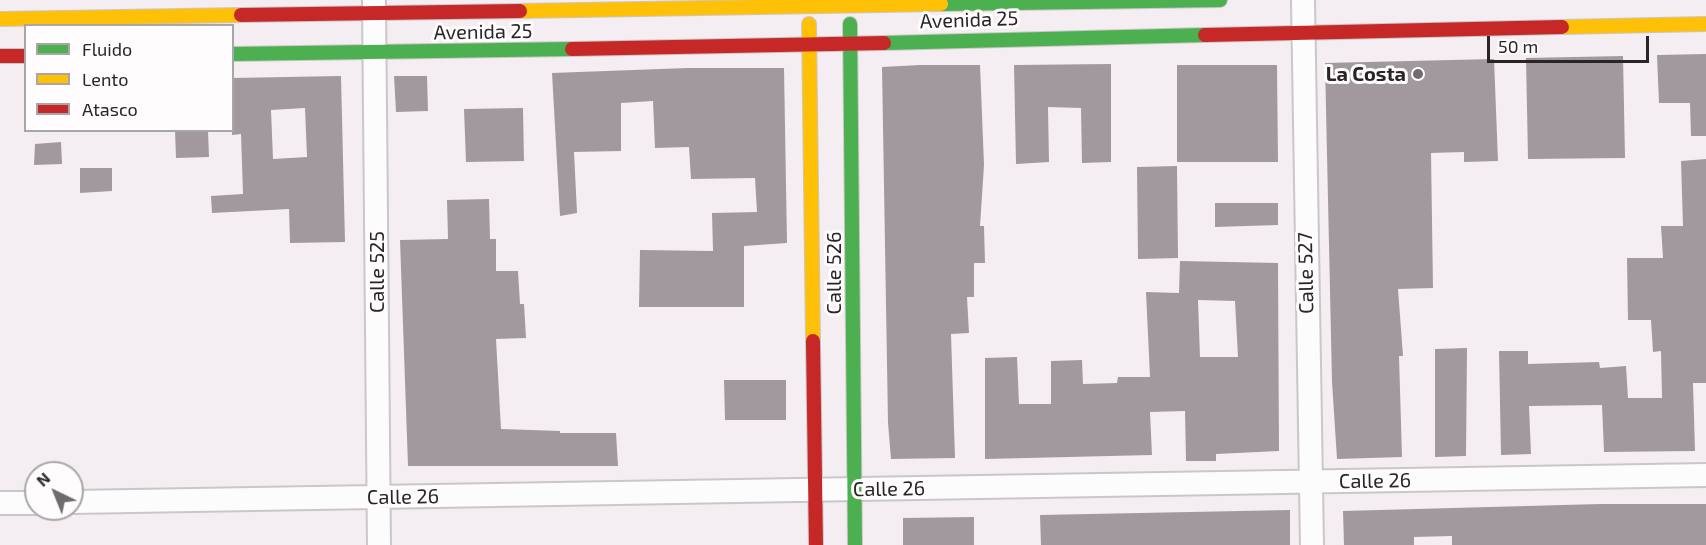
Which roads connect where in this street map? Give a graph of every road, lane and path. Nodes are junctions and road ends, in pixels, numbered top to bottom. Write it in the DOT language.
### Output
graph roads {
  1 [pos="1220,0"];
  2 [pos="1303,0"];
  3 [pos="808,4"];
  4 [pos="849,4"];
  5 [pos="375,7"];
  6 [pos="0,19"];
  7 [pos="1706,24"];
  8 [pos="1302,31"];
  9 [pos="851,43"];
  10 [pos="810,45"];
  11 [pos="375,53"];
  12 [pos="234,54"];
  13 [pos="0,56"];
  14 [pos="24,56"];
  15 [pos="1706,475"];
  16 [pos="1310,482"];
  17 [pos="855,489"];
  18 [pos="815,490"];
  19 [pos="379,497"];
  20 [pos="84,502"];
  21 [pos="0,503"];
  22 [pos="24,503"];
  23 [pos="379,545"];
  24 [pos="816,545"];
  25 [pos="855,545"];
  26 [pos="1311,545"];
  1 -- 4 [label="main road, Avenida 25"];
  2 -- 8 [label="street, Calle 527"];
  3 -- 4 [label="main road, Avenida 25"];
  3 -- 5 [label="main road, Avenida 25"];
  3 -- 10 [label="main road, Calle 526"];
  4 -- 9 [label="main road, Calle 526"];
  5 -- 6 [label="main road, Avenida 25"];
  5 -- 11 [label="street, Calle 525"];
  7 -- 8 [label="main road, Avenida 25"];
  8 -- 9 [label="main road, Avenida 25"];
  8 -- 16 [label="street, Calle 527"];
  9 -- 10 [label="main road, Avenida 25"];
  9 -- 17 [label="main road, Calle 526"];
  10 -- 11 [label="main road, Avenida 25"];
  10 -- 18 [label="main road, Calle 526"];
  11 -- 12 [label="main road, Avenida 25"];
  11 -- 19 [label="street, Calle 525"];
  13 -- 14 [label="main road"];
  15 -- 16 [label="street, Calle 26"];
  16 -- 17 [label="street, Calle 26"];
  16 -- 26 [label="street, Calle 527"];
  17 -- 18 [label="street, Calle 26"];
  17 -- 25 [label="main road, Calle 526"];
  18 -- 19 [label="street, Calle 26"];
  18 -- 24 [label="main road, Calle 526"];
  19 -- 20 [label="street, Calle 26"];
  19 -- 23 [label="street, Calle 525"];
  21 -- 22 [label="street"];
}
